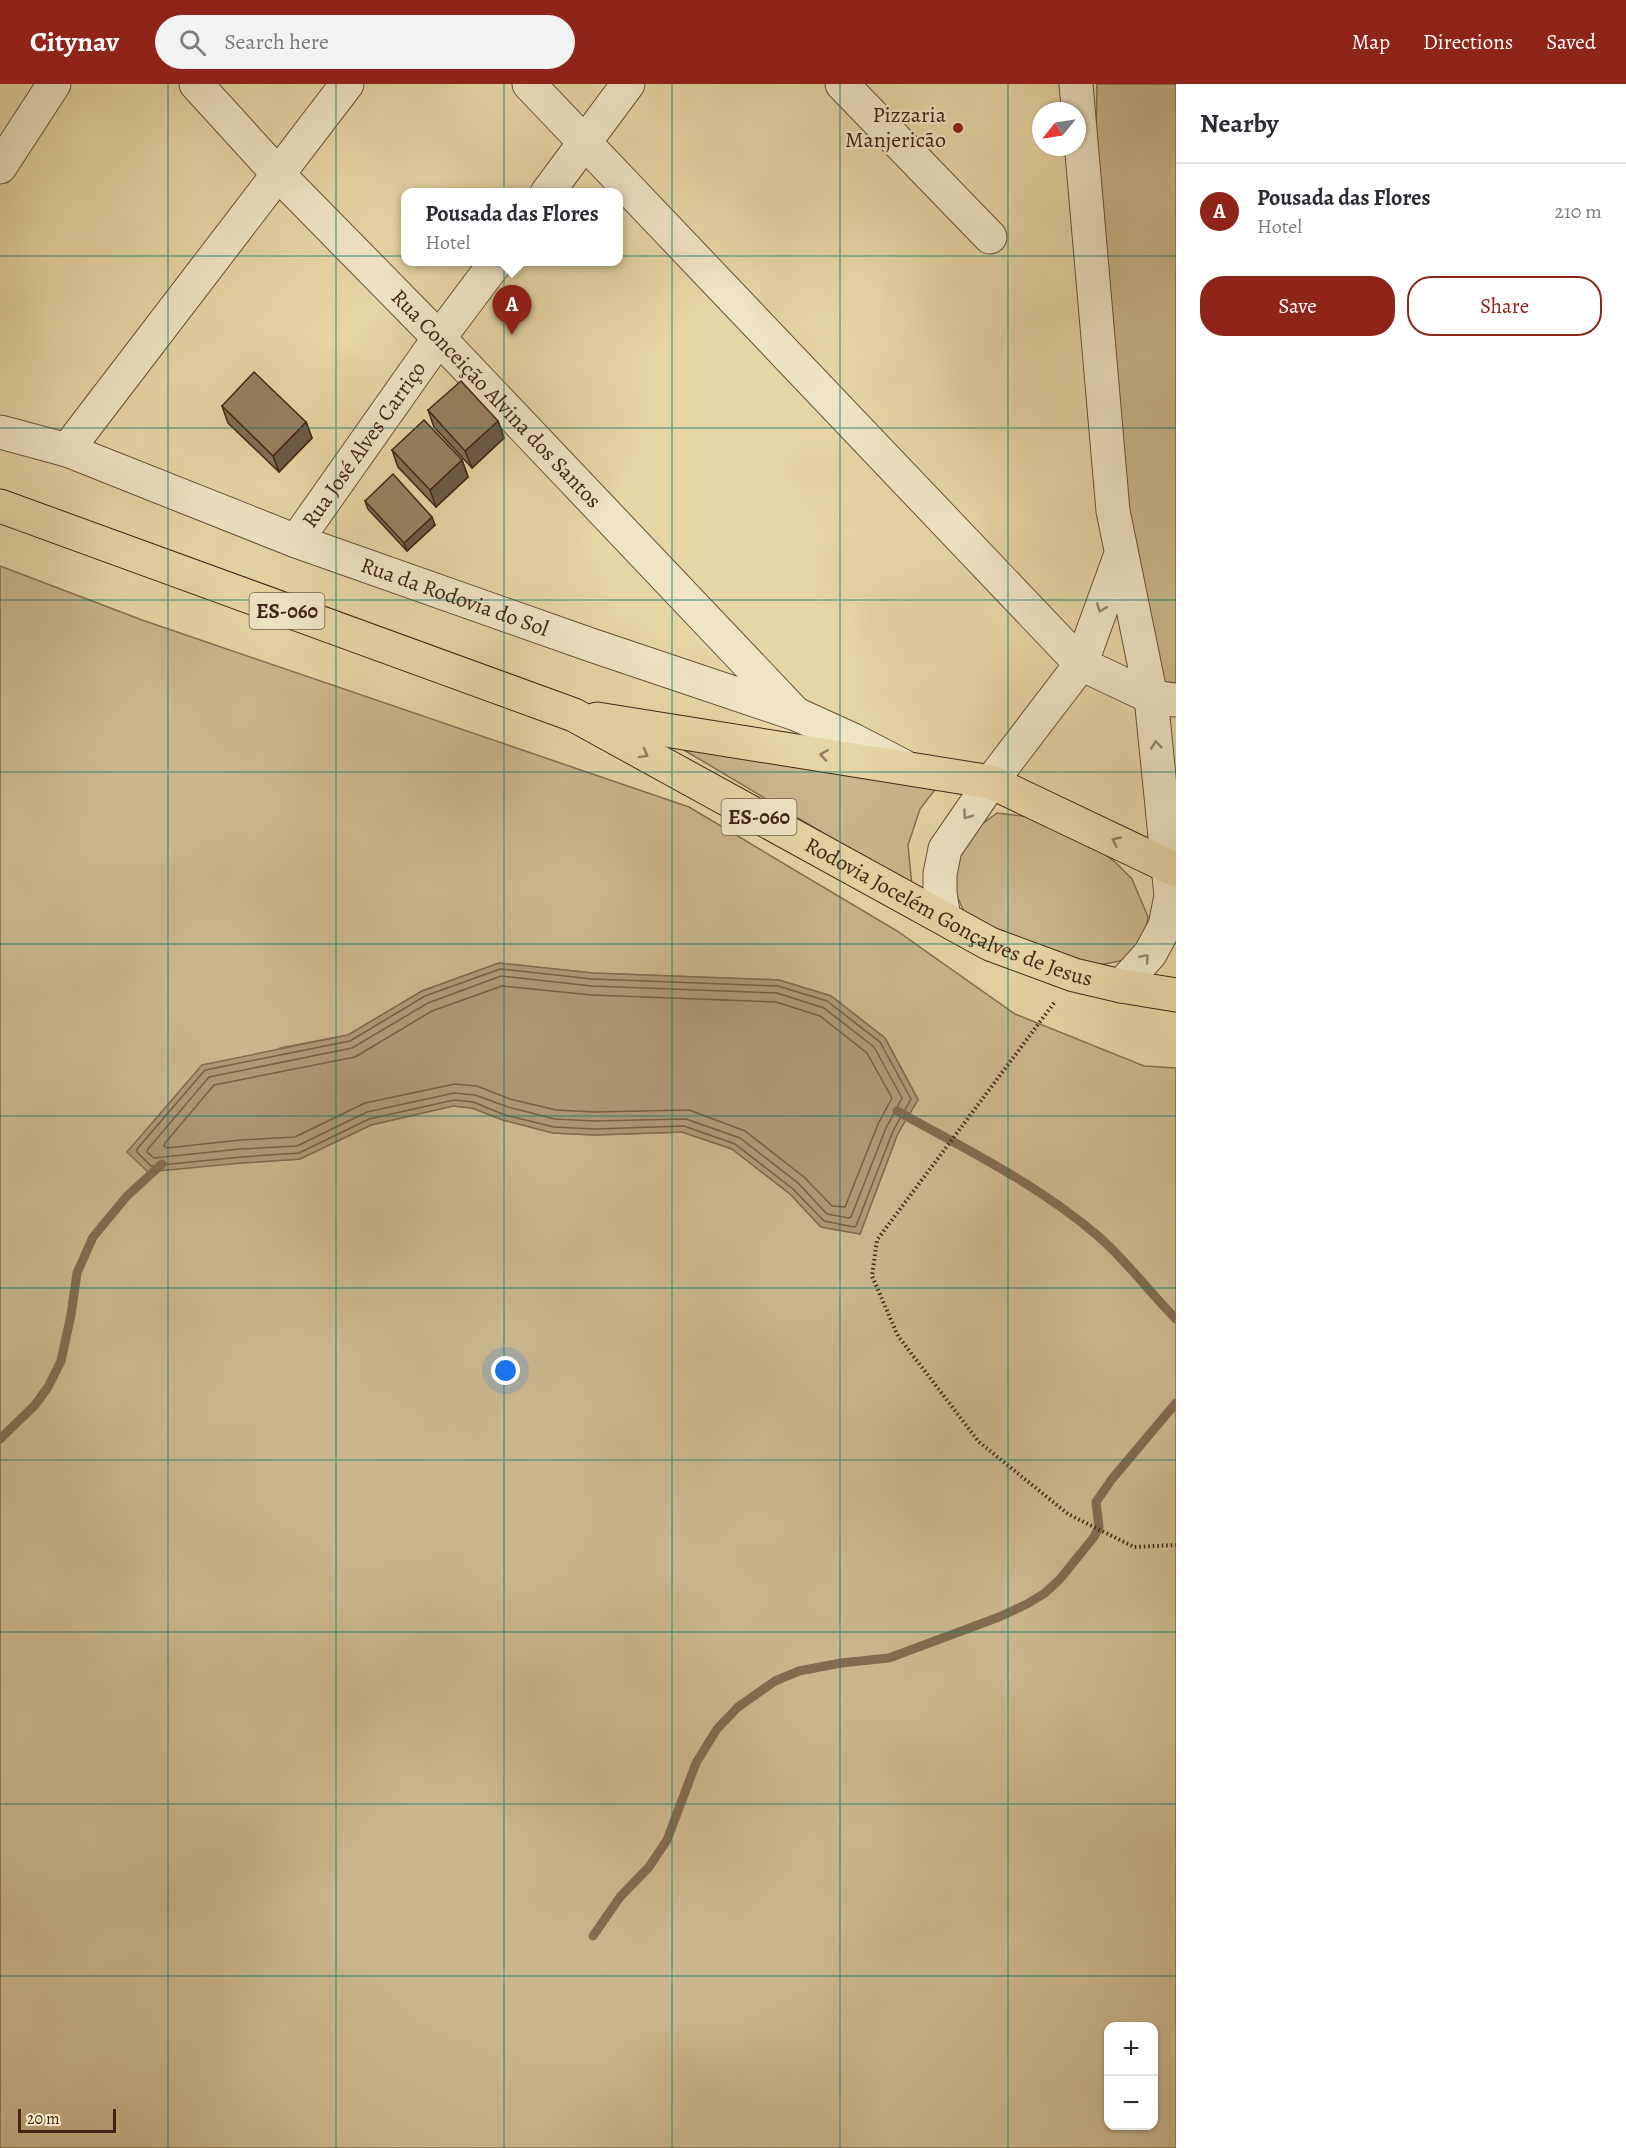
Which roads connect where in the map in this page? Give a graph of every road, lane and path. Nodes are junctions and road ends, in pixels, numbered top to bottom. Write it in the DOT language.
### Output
graph roads {
  1 [pos="54,84"];
  2 [pos="196,84"];
  3 [pos="347,84"];
  4 [pos="529,84"];
  5 [pos="628,84"];
  6 [pos="842,84"];
  7 [pos="1076,84"];
  8 [pos="584,143"];
  9 [pos="0,167"];
  10 [pos="278,174"];
  11 [pos="551,188"];
  12 [pos="990,237"];
  13 [pos="492,266"];
  14 [pos="439,338"];
  15 [pos="0,432"];
  16 [pos="67,450"];
  17 [pos="0,506"];
  18 [pos="296,541"];
  19 [pos="1121,554"];
  20 [pos="1081,664"];
  21 [pos="1164,698"];
  22 [pos="796,714"];
  23 [pos="574,715"];
  24 [pos="908,769"];
  25 [pos="990,782"];
  26 [pos="1172,868"];
  27 [pos="944,918"];
  28 [pos="1074,975"];
  29 [pos="1121,986"];
  30 [pos="1176,995"];
  31 [pos="1176,1545"];
  1 -- 9 [label="street"];
  2 -- 10 [label="street, Rua Conceição Alvina dos Santos"];
  3 -- 10 [label="street"];
  4 -- 8 [label="street"];
  5 -- 8 [label="street"];
  6 -- 12 [label="street"];
  7 -- 19 [label="street"];
  8 -- 11 [label="street"];
  8 -- 20 [label="street"];
  10 -- 14 [label="street, Rua Conceição Alvina dos Santos"];
  10 -- 16 [label="street"];
  13 -- 14 [label="street, Rua José Alves Carriço"];
  14 -- 18 [label="street, Rua José Alves Carriço"];
  14 -- 22 [label="street, Rua Conceição Alvina dos Santos"];
  15 -- 16 [label="street, Rua da Rodovia do Sol"];
  16 -- 18 [label="street, Rua da Rodovia do Sol"];
  17 -- 23 [label="main road, Rodovia Jocelém Gonçalves de Jesus / ES-060"];
  18 -- 22 [label="street, Rua da Rodovia do Sol"];
  19 -- 20 [label="street, one-way"];
  19 -- 21 [label="street"];
  20 -- 21 [label="street"];
  20 -- 25 [label="street"];
  26 -- 21 [label="street, one-way"];
  22 -- 24 [label="street, Rua da Rodovia do Sol"];
  24 -- 23 [label="main road, Rodovia Jocelém Gonçalves de Jesus / ES-060, one-way"];
  23 -- 27 [label="main road, Rodovia Jocelém Gonçalves de Jesus / ES-060, one-way"];
  24 -- 25 [label="main road, Rodovia Jocelém Gonçalves de Jesus / ES-060"];
  26 -- 25 [label="main road, Rodovia Jocelém Gonçalves de Jesus / ES-060, one-way"];
  25 -- 27 [label="street, one-way"];
  29 -- 26 [label="street, one-way"];
  27 -- 28 [label="main road, Rodovia Jocelém Gonçalves de Jesus / ES-060"];
  28 -- 29 [label="main road, Rodovia Jocelém Gonçalves de Jesus / ES-060"];
  28 -- 31 [label="path"];
  29 -- 30 [label="main road, Rodovia Jocelém Gonçalves de Jesus / ES-060"];
}
